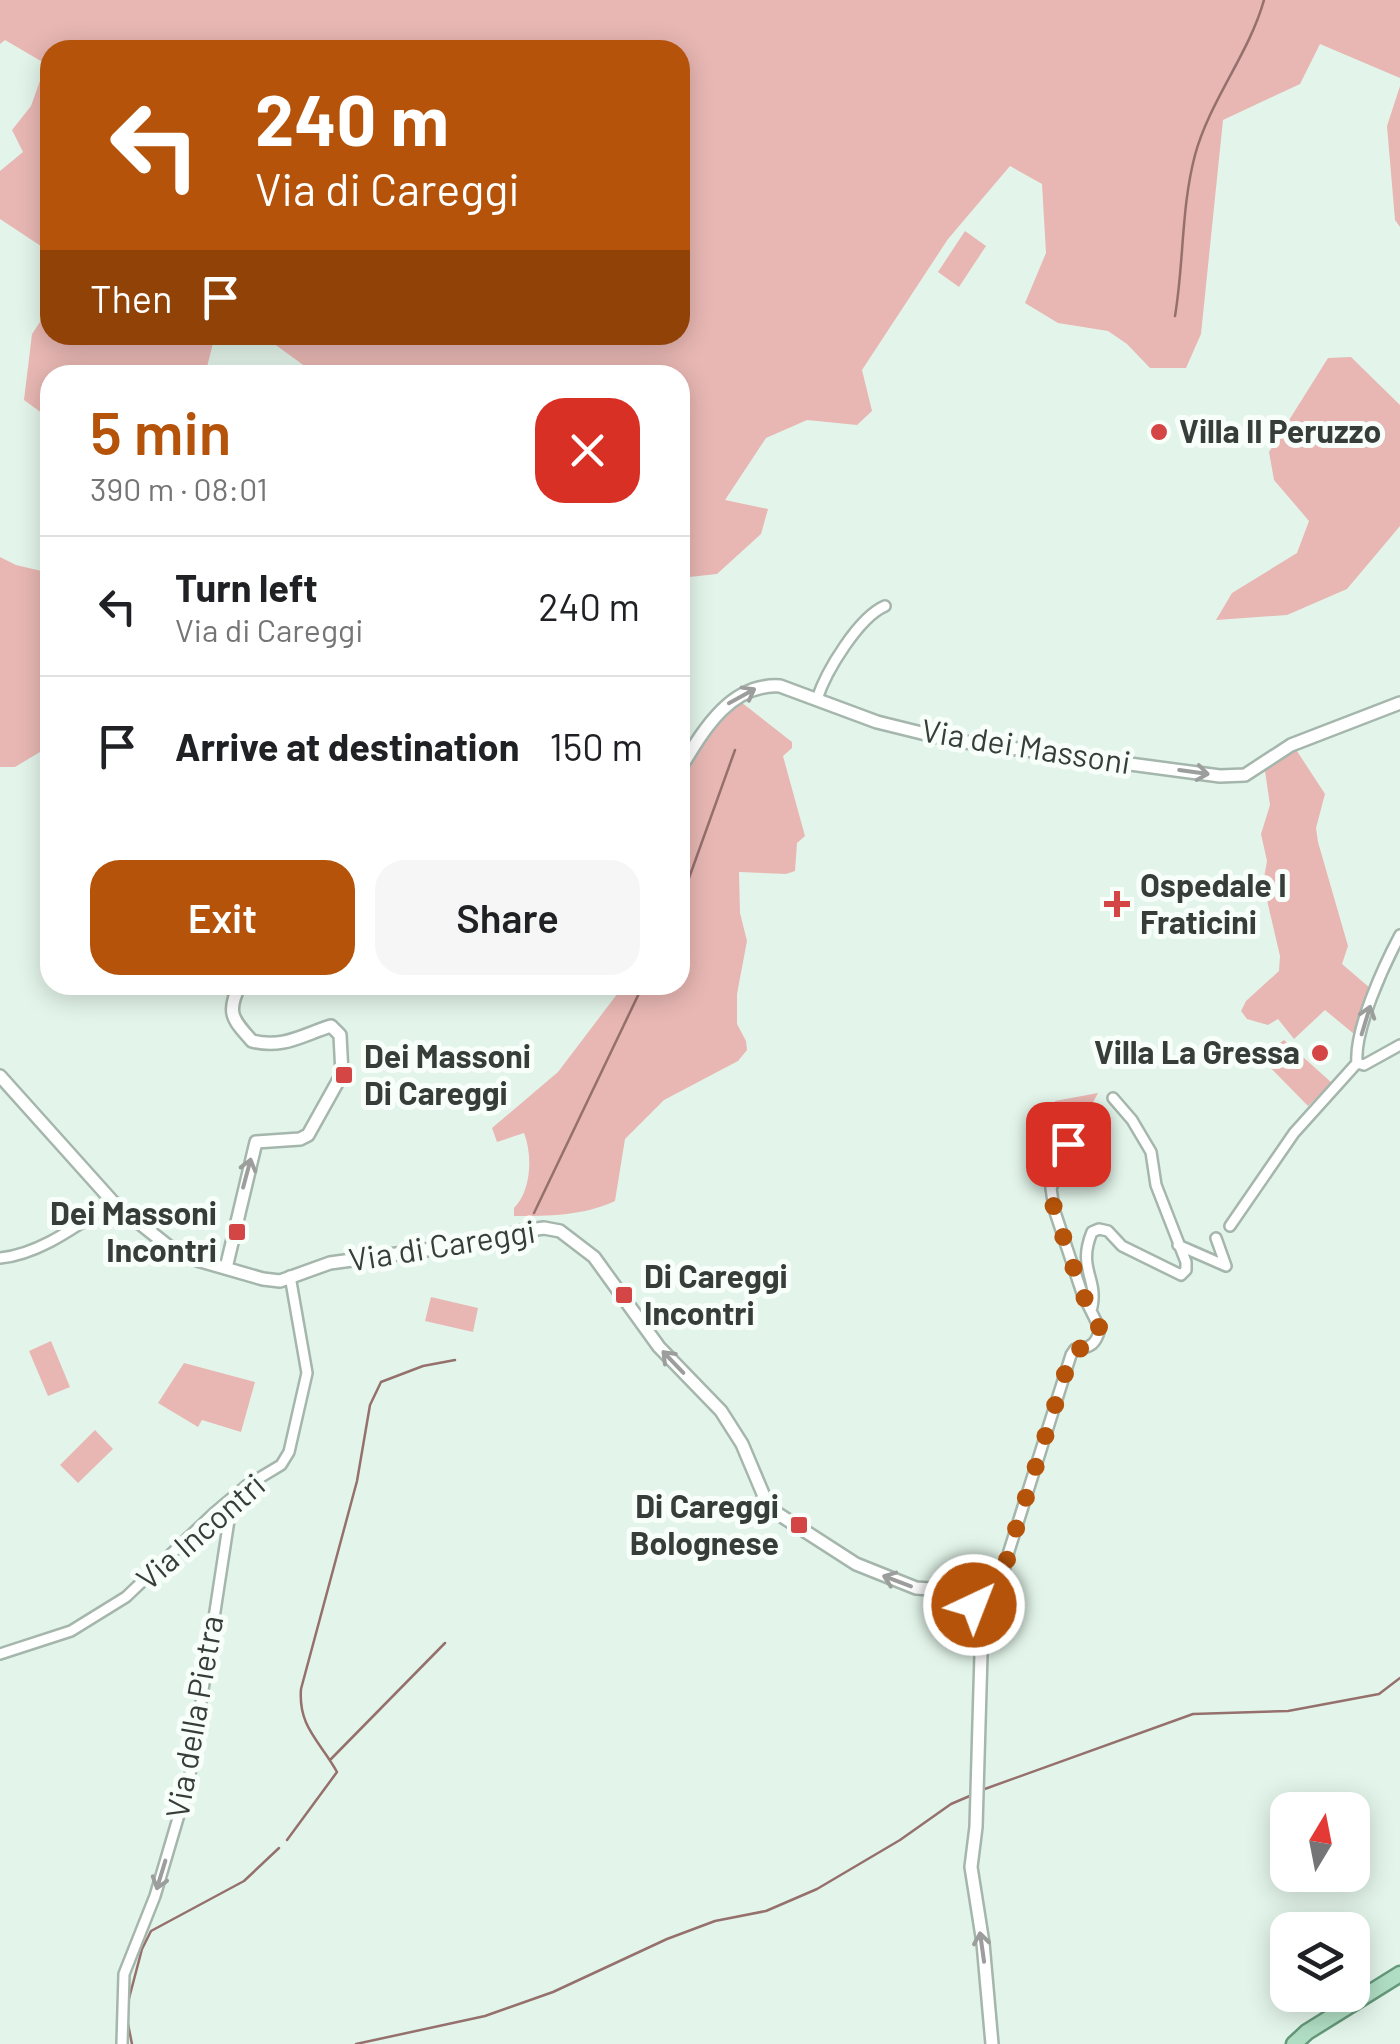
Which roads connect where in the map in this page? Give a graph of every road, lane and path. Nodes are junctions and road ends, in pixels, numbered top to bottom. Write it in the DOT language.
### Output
graph roads {
  1 [pos="886,606"];
  2 [pos="818,699"];
  3 [pos="1400,703"];
  4 [pos="690,752"];
  5 [pos="1400,934"];
  6 [pos="234,995"];
  7 [pos="1400,1045"];
  8 [pos="1357,1063"];
  9 [pos="0,1076"];
  10 [pos="1113,1098"];
  11 [pos="1033,1148"];
  12 [pos="113,1202"];
  13 [pos="1230,1226"];
  14 [pos="1216,1238"];
  15 [pos="1178,1245"];
  16 [pos="0,1258"];
  17 [pos="226,1268"];
  18 [pos="290,1276"];
  19 [pos="1092,1308"];
  20 [pos="227,1503"];
  21 [pos="974,1605"];
  22 [pos="0,1654"];
  23 [pos="1400,1974"];
  24 [pos="122,2044"];
  25 [pos="992,2044"];
  26 [pos="1294,2044"];
  1 -- 2 [label="street"];
  2 -- 3 [label="street, Via dei Massoni, one-way"];
  4 -- 2 [label="street, Via dei Massoni, one-way"];
  8 -- 5 [label="street, one-way"];
  17 -- 6 [label="street, one-way"];
  7 -- 8 [label="street"];
  8 -- 13 [label="street"];
  9 -- 12 [label="street, Via di Careggi"];
  10 -- 15 [label="street"];
  11 -- 19 [label="street"];
  12 -- 16 [label="street"];
  12 -- 17 [label="street, Via di Careggi"];
  14 -- 15 [label="street"];
  15 -- 19 [label="street"];
  17 -- 18 [label="street, Via di Careggi"];
  18 -- 20 [label="street, Via Incontri"];
  21 -- 18 [label="street, Via di Careggi, one-way"];
  19 -- 21 [label="street"];
  20 -- 22 [label="street, Via Incontri"];
  20 -- 24 [label="street, Via della Pietra, one-way"];
  25 -- 21 [label="street, one-way"];
  23 -- 26 [label="main road"];
}
